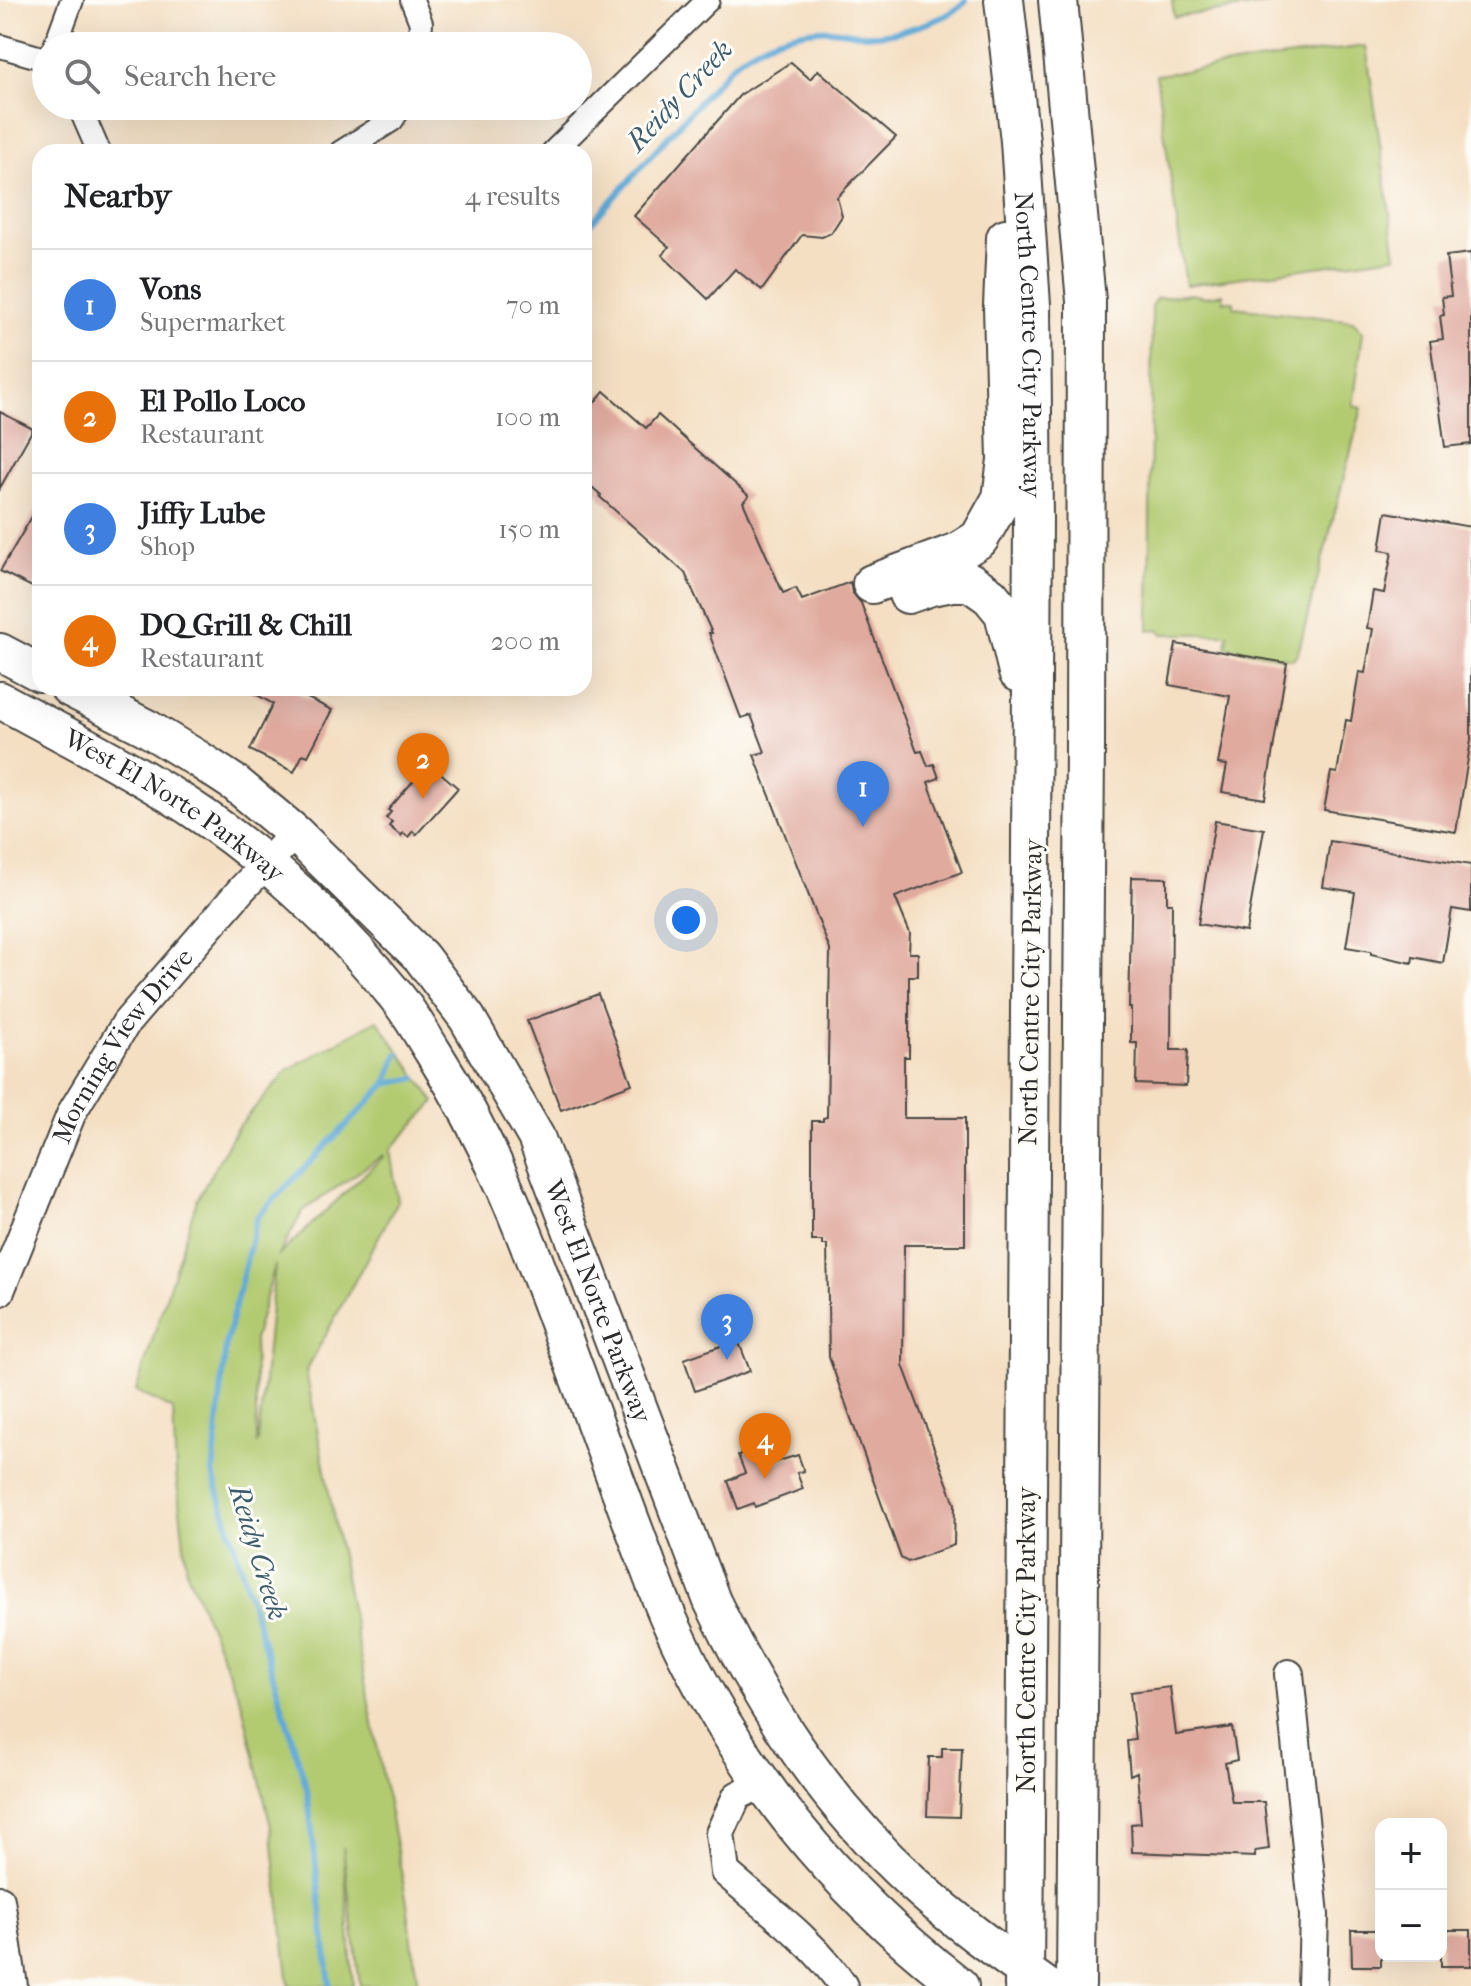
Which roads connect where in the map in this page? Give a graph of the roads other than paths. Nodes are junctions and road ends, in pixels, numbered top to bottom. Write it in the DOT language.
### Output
graph roads {
  1 [pos="72,0"];
  2 [pos="412,0"];
  3 [pos="708,0"];
  4 [pos="1004,0"];
  5 [pos="1058,0"];
  6 [pos="60,32"];
  7 [pos="420,32"];
  8 [pos="0,46"];
  9 [pos="32,55"];
  10 [pos="592,114"];
  11 [pos="85,120"];
  12 [pos="392,120"];
  13 [pos="586,120"];
  14 [pos="1020,141"];
  15 [pos="96,144"];
  16 [pos="354,144"];
  17 [pos="561,144"];
  18 [pos="0,652"];
  19 [pos="32,669"];
  20 [pos="85,696"];
  21 [pos="0,700"];
  22 [pos="1033,733"];
  23 [pos="295,833"];
  24 [pos="265,864"];
  25 [pos="0,1291"];
  26 [pos="1289,1674"];
  27 [pos="761,1784"];
  28 [pos="0,1900"];
  29 [pos="1031,1981"];
  30 [pos="13,1986"];
  31 [pos="843,1986"];
  32 [pos="960,1986"];
  33 [pos="1076,1986"];
  34 [pos="1312,1986"];
  1 -- 6 [label="street"];
  2 -- 7 [label="street"];
  3 -- 10 [label="street"];
  4 -- 14 [label="highway, North Centre City Parkway"];
  5 -- 33 [label="highway, North Centre City Parkway"];
  8 -- 9 [label="street"];
  11 -- 15 [label="street"];
  12 -- 16 [label="street"];
  13 -- 17 [label="street"];
  14 -- 22 [label="highway, North Centre City Parkway"];
  14 -- 22 [label="highway"];
  18 -- 19 [label="main road"];
  20 -- 23 [label="main road, West El Norte Parkway"];
  21 -- 24 [label="main road, West El Norte Parkway"];
  22 -- 29 [label="highway, North Centre City Parkway"];
  23 -- 24 [label="street, Morning View Drive"];
  23 -- 29 [label="main road, West El Norte Parkway"];
  24 -- 25 [label="street, Morning View Drive"];
  24 -- 27 [label="main road, West El Norte Parkway"];
  26 -- 34 [label="street"];
  27 -- 31 [label="street"];
  27 -- 32 [label="main road, West El Norte Parkway"];
  28 -- 30 [label="street"];
}
